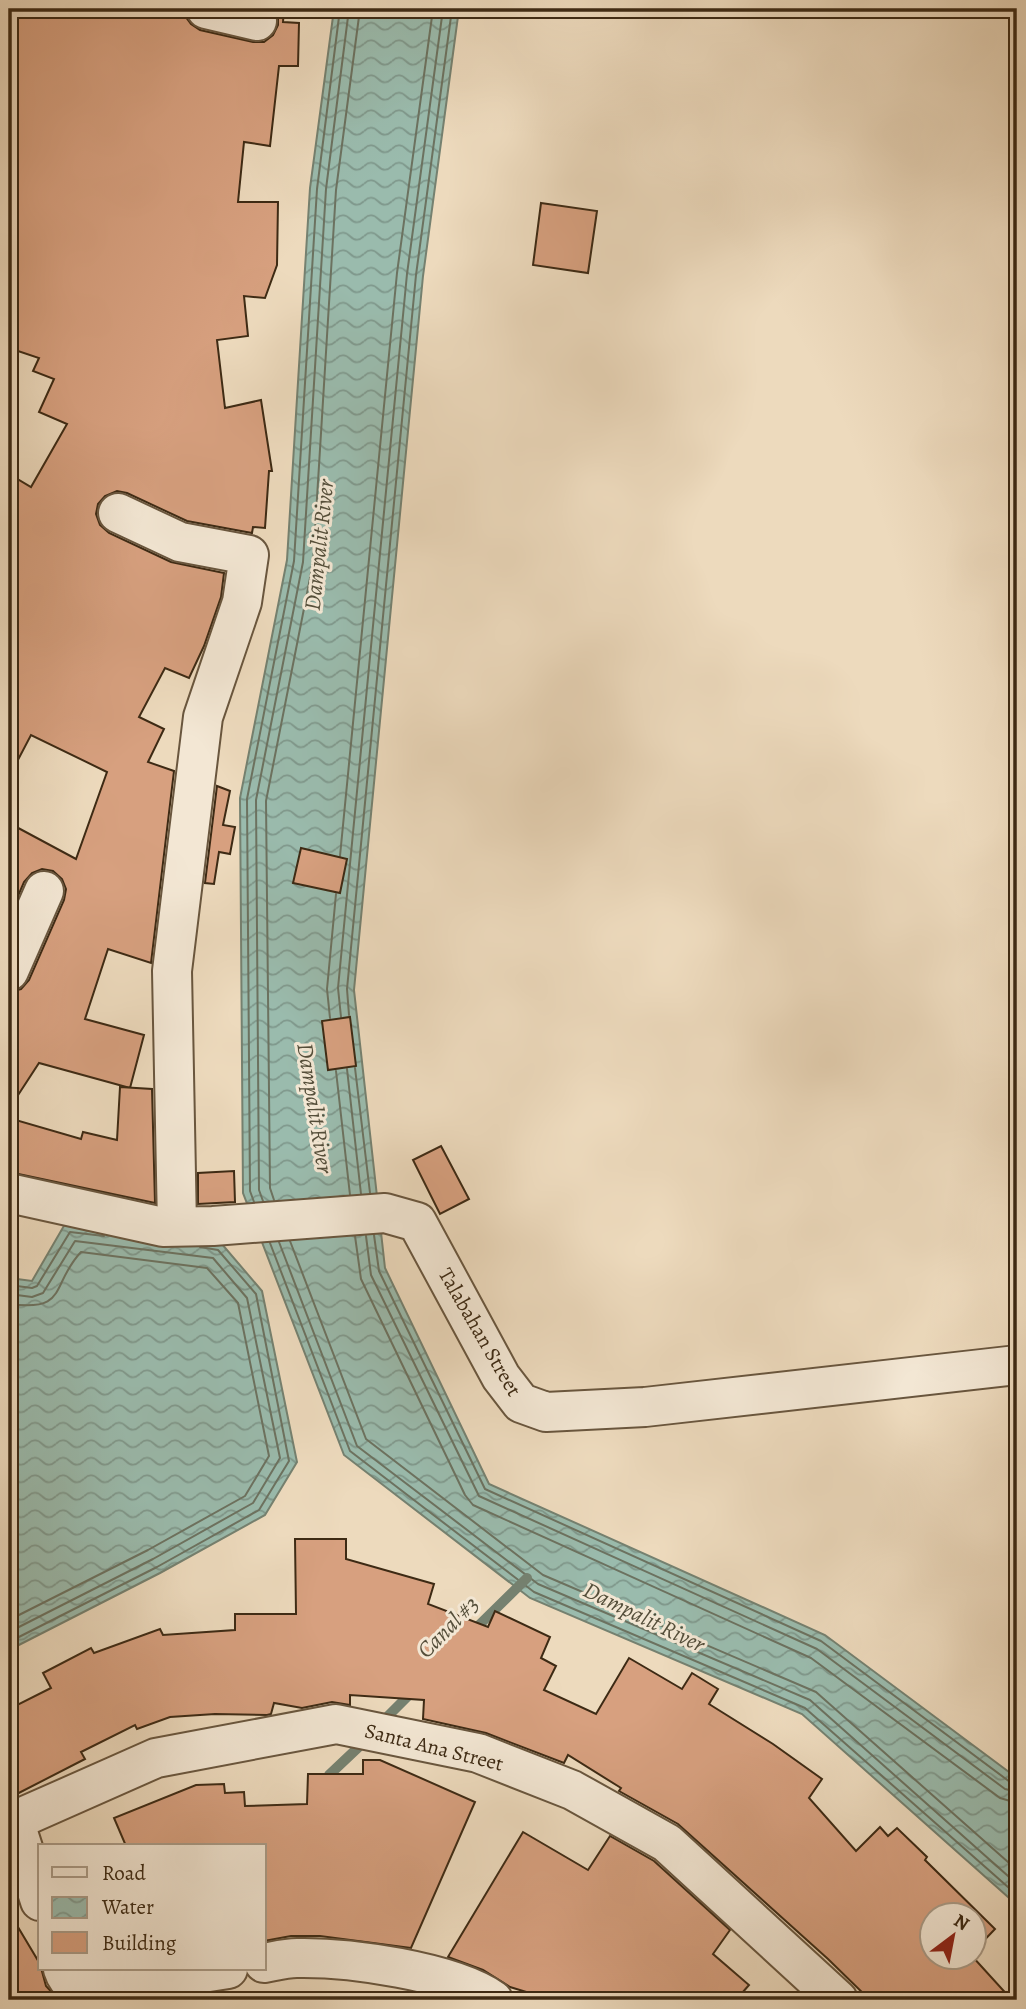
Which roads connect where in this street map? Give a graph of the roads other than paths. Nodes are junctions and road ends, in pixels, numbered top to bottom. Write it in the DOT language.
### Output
graph roads {
  1 [pos="206,9"];
  2 [pos="257,21"];
  3 [pos="118,513"];
  4 [pos="44,891"];
  5 [pos="9,971"];
  6 [pos="9,1193"];
  7 [pos="177,1226"];
  8 [pos="1017,1365"];
  9 [pos="11,1822"];
  10 [pos="38,1896"];
  11 [pos="266,1963"];
  12 [pos="222,1970"];
  13 [pos="64,1985"];
  14 [pos="493,2000"];
  15 [pos="838,2000"];
  1 -- 2 [label="street"];
  3 -- 7 [label="street"];
  4 -- 5 [label="street"];
  6 -- 7 [label="street, Talabahan Street"];
  7 -- 8 [label="street, Talabahan Street"];
  9 -- 10 [label="street"];
  9 -- 15 [label="street, Santa Ana Street"];
  11 -- 14 [label="street"];
  12 -- 13 [label="street"];
}
